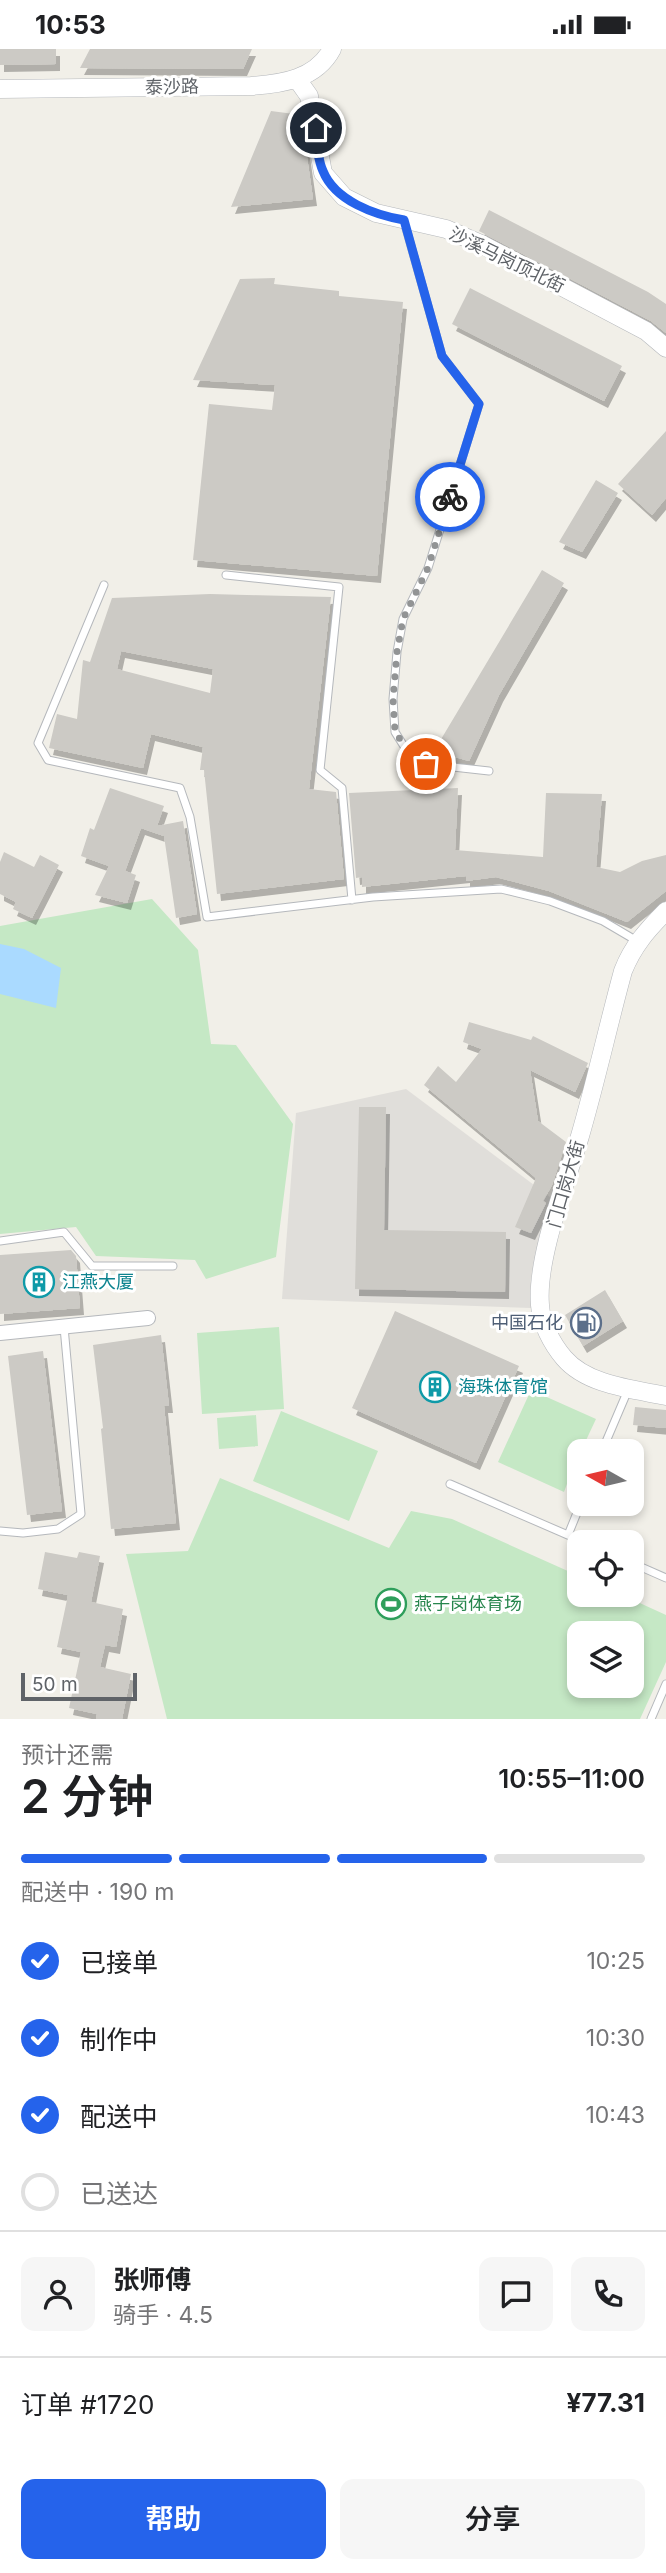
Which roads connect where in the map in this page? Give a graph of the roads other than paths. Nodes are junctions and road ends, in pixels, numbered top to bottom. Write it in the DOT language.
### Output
graph roads {
  1 [pos="332,49"];
  2 [pos="298,79"];
  3 [pos="0,89"];
  4 [pos="404,220"];
  5 [pos="666,348"];
  6 [pos="226,575"];
  7 [pos="104,585"];
  8 [pos="489,771"];
  9 [pos="352,899"];
  10 [pos="666,911"];
  11 [pos="638,941"];
  12 [pos="0,1241"];
  13 [pos="173,1266"];
  14 [pos="148,1318"];
  15 [pos="64,1327"];
  16 [pos="0,1333"];
  17 [pos="628,1388"];
  18 [pos="666,1396"];
  19 [pos="607,1439"];
  20 [pos="450,1484"];
  21 [pos="0,1531"];
  22 [pos="567,1535"];
  23 [pos="644,1568"];
  24 [pos="666,1578"];
  25 [pos="666,1684"];
  26 [pos="651,1719"];
  1 -- 2 [label="street, 泰沙路"];
  2 -- 3 [label="street, 泰沙路"];
  2 -- 4 [label="street, 沙溪马岗顶北街"];
  4 -- 5 [label="street, 沙溪马岗顶北街"];
  4 -- 8 [label="lane"];
  6 -- 9 [label="lane"];
  7 -- 9 [label="lane"];
  9 -- 11 [label="lane"];
  10 -- 11 [label="street, 门口岗大街"];
  11 -- 17 [label="street, 门口岗大街"];
  12 -- 13 [label="lane"];
  14 -- 15 [label="street"];
  15 -- 16 [label="street"];
  15 -- 21 [label="lane"];
  17 -- 18 [label="street, 门口岗大街"];
  17 -- 19 [label="lane"];
  20 -- 22 [label="lane"];
  23 -- 24 [label="lane"];
  25 -- 26 [label="lane"];
}
